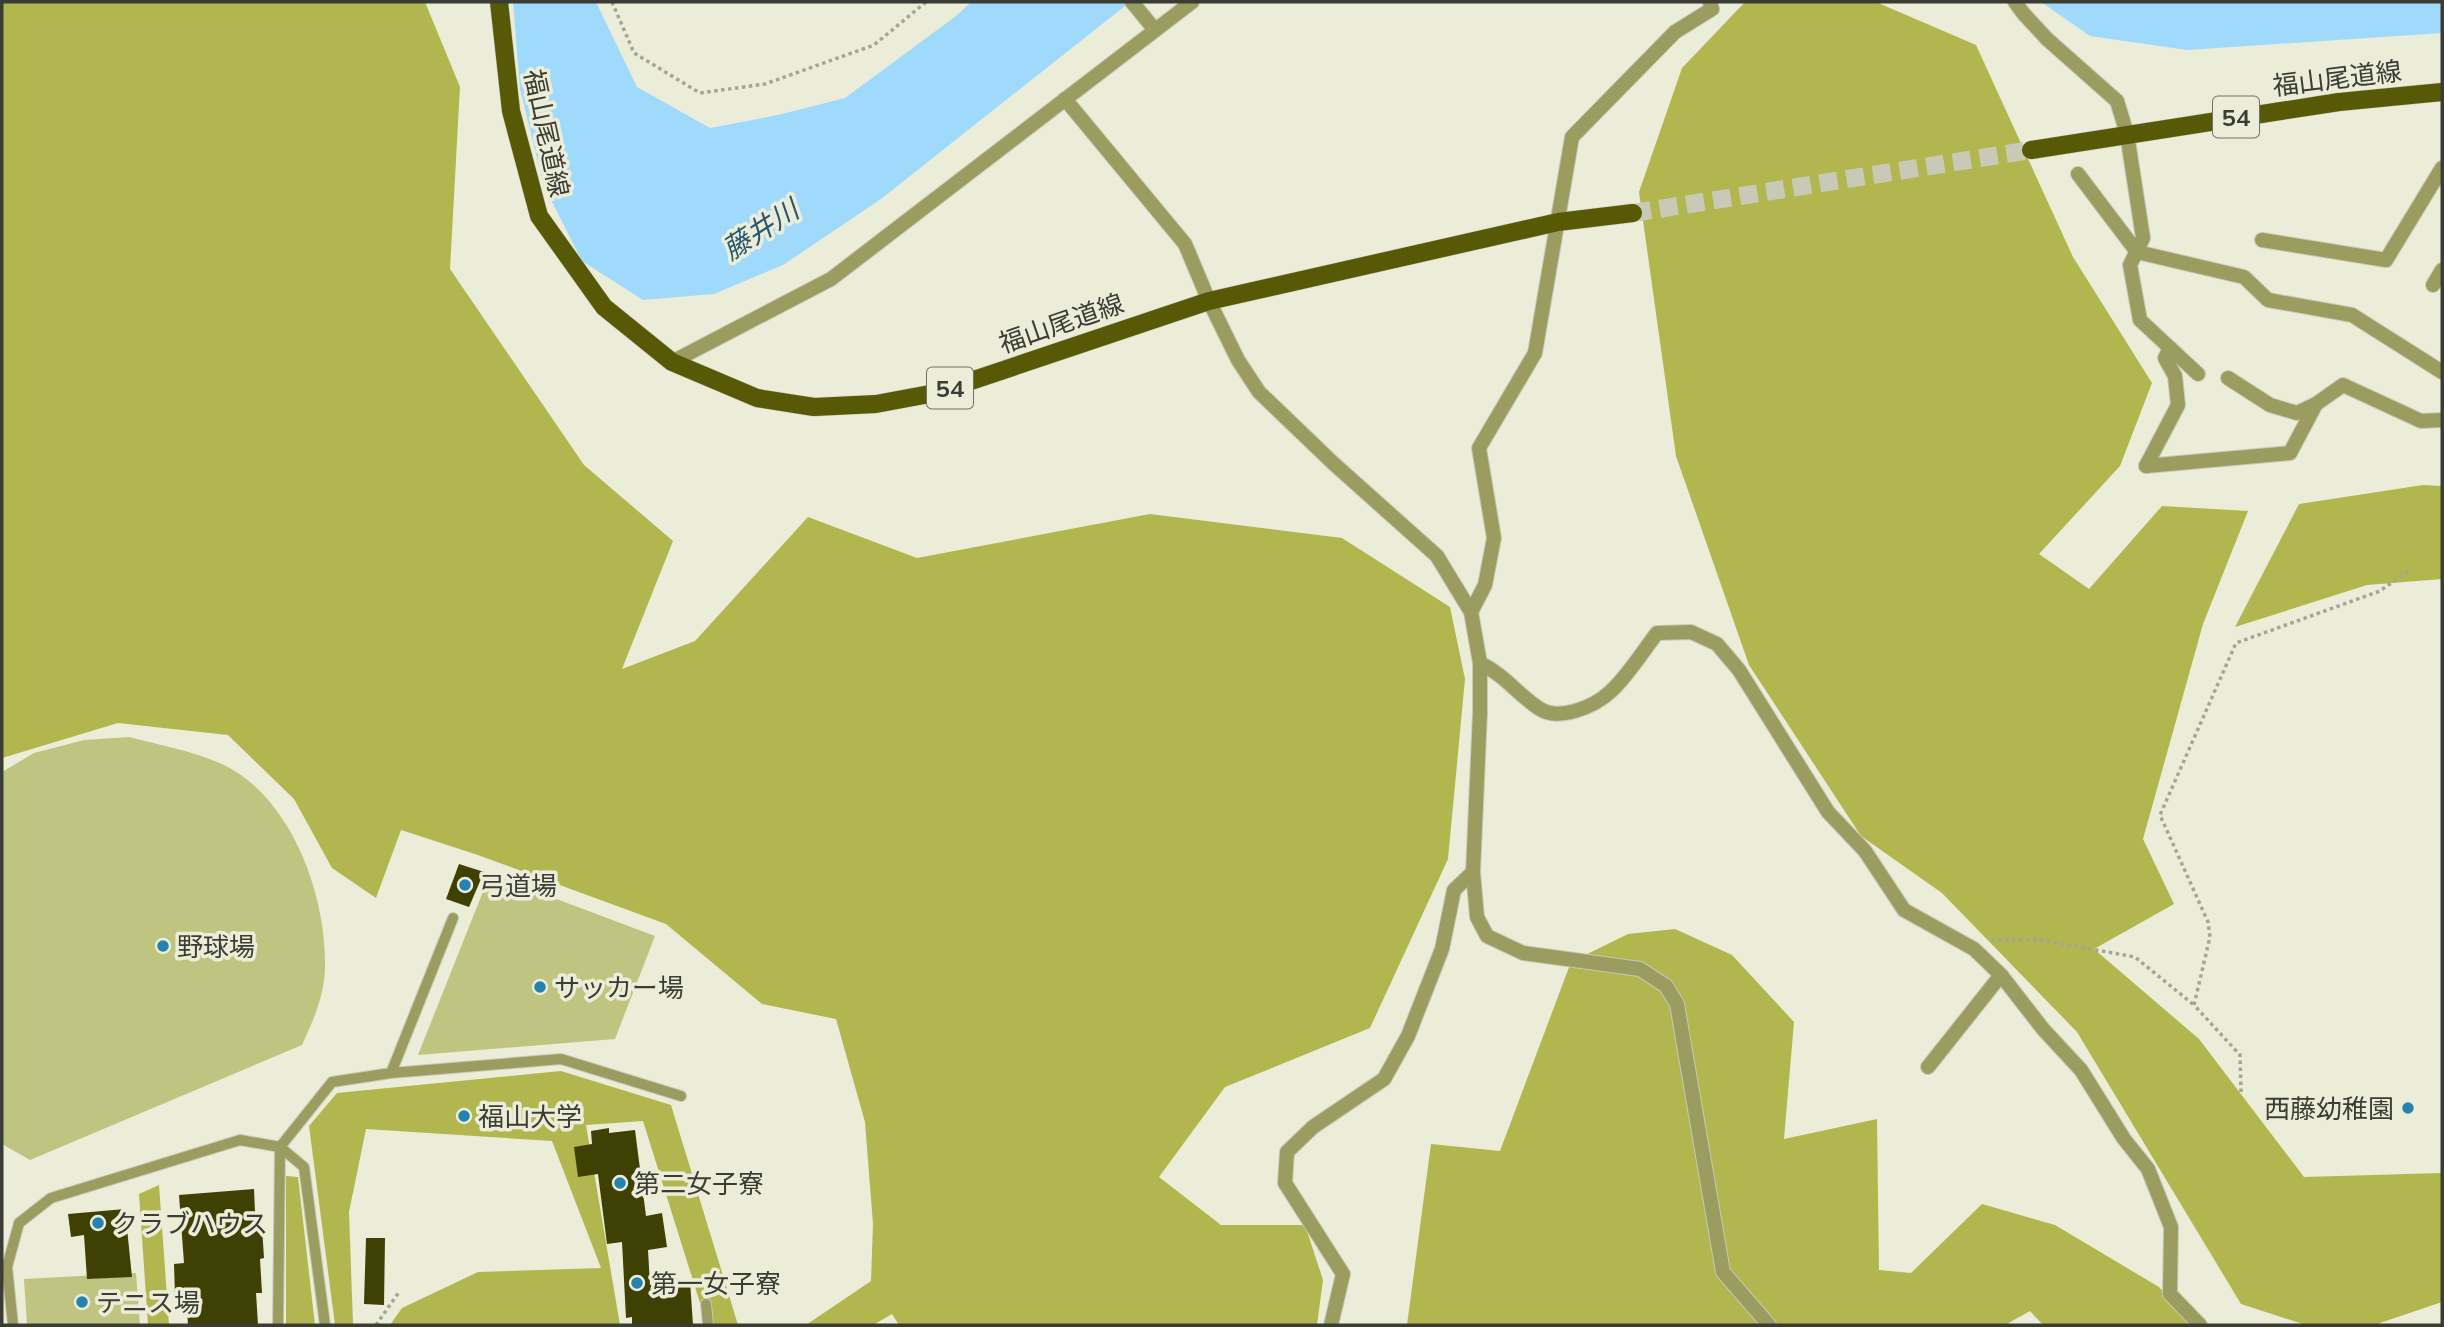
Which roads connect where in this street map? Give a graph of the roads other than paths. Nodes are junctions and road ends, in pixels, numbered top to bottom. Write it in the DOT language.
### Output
graph roads {
  1 [pos="499,2"];
  2 [pos="1132,2"];
  3 [pos="1192,2"];
  4 [pos="1710,2"];
  5 [pos="2015,2"];
  6 [pos="1155,30"];
  7 [pos="2442,92"];
  8 [pos="1065,99"];
  9 [pos="2127,134"];
  10 [pos="2031,150"];
  11 [pos="2442,168"];
  12 [pos="2078,174"];
  13 [pos="1633,213"];
  14 [pos="1558,222"];
  15 [pos="2262,240"];
  16 [pos="2137,252"];
  17 [pos="2442,270"];
  18 [pos="2433,285"];
  19 [pos="1209,302"];
  20 [pos="2170,348"];
  21 [pos="672,362"];
  22 [pos="2442,372"];
  23 [pos="2197,374"];
  24 [pos="2228,378"];
  25 [pos="2316,404"];
  26 [pos="2442,420"];
  27 [pos="1471,612"];
  28 [pos="1480,663"];
  29 [pos="1473,872"];
  30 [pos="453,918"];
  31 [pos="2001,975"];
  32 [pos="1928,1067"];
  33 [pos="391,1073"];
  34 [pos="681,1096"];
  35 [pos="280,1147"];
  36 [pos="706,1304"];
  37 [pos="13,1325"];
  38 [pos="278,1325"];
  39 [pos="325,1325"];
  40 [pos="708,1325"];
  41 [pos="1331,1325"];
  42 [pos="1769,1325"];
  43 [pos="2200,1325"];
  1 -- 21 [label="main road, 福山尾道線 / 54"];
  2 -- 6 [label="street"];
  3 -- 6 [label="street"];
  4 -- 14 [label="street"];
  5 -- 9 [label="street"];
  6 -- 8 [label="street"];
  7 -- 9 [label="main road, 福山尾道線 / 54"];
  8 -- 19 [label="street"];
  8 -- 21 [label="street"];
  9 -- 10 [label="main road, 福山尾道線 / 54"];
  9 -- 16 [label="street"];
  11 -- 15 [label="street"];
  12 -- 16 [label="street"];
  13 -- 14 [label="main road, 福山尾道線 / 54"];
  14 -- 19 [label="main road, 福山尾道線 / 54"];
  14 -- 27 [label="street"];
  16 -- 20 [label="street"];
  16 -- 22 [label="street"];
  17 -- 18 [label="street"];
  19 -- 21 [label="main road, 福山尾道線 / 54"];
  19 -- 27 [label="street"];
  20 -- 23 [label="street"];
  20 -- 25 [label="street"];
  24 -- 25 [label="street"];
  25 -- 26 [label="street"];
  27 -- 28 [label="street"];
  28 -- 29 [label="street"];
  28 -- 31 [label="street"];
  29 -- 41 [label="street"];
  29 -- 42 [label="street"];
  30 -- 33 [label="lane"];
  31 -- 32 [label="street"];
  31 -- 43 [label="street"];
  33 -- 34 [label="lane"];
  33 -- 35 [label="lane"];
  35 -- 37 [label="lane"];
  35 -- 38 [label="lane"];
  35 -- 39 [label="lane"];
  36 -- 40 [label="lane"];
}
